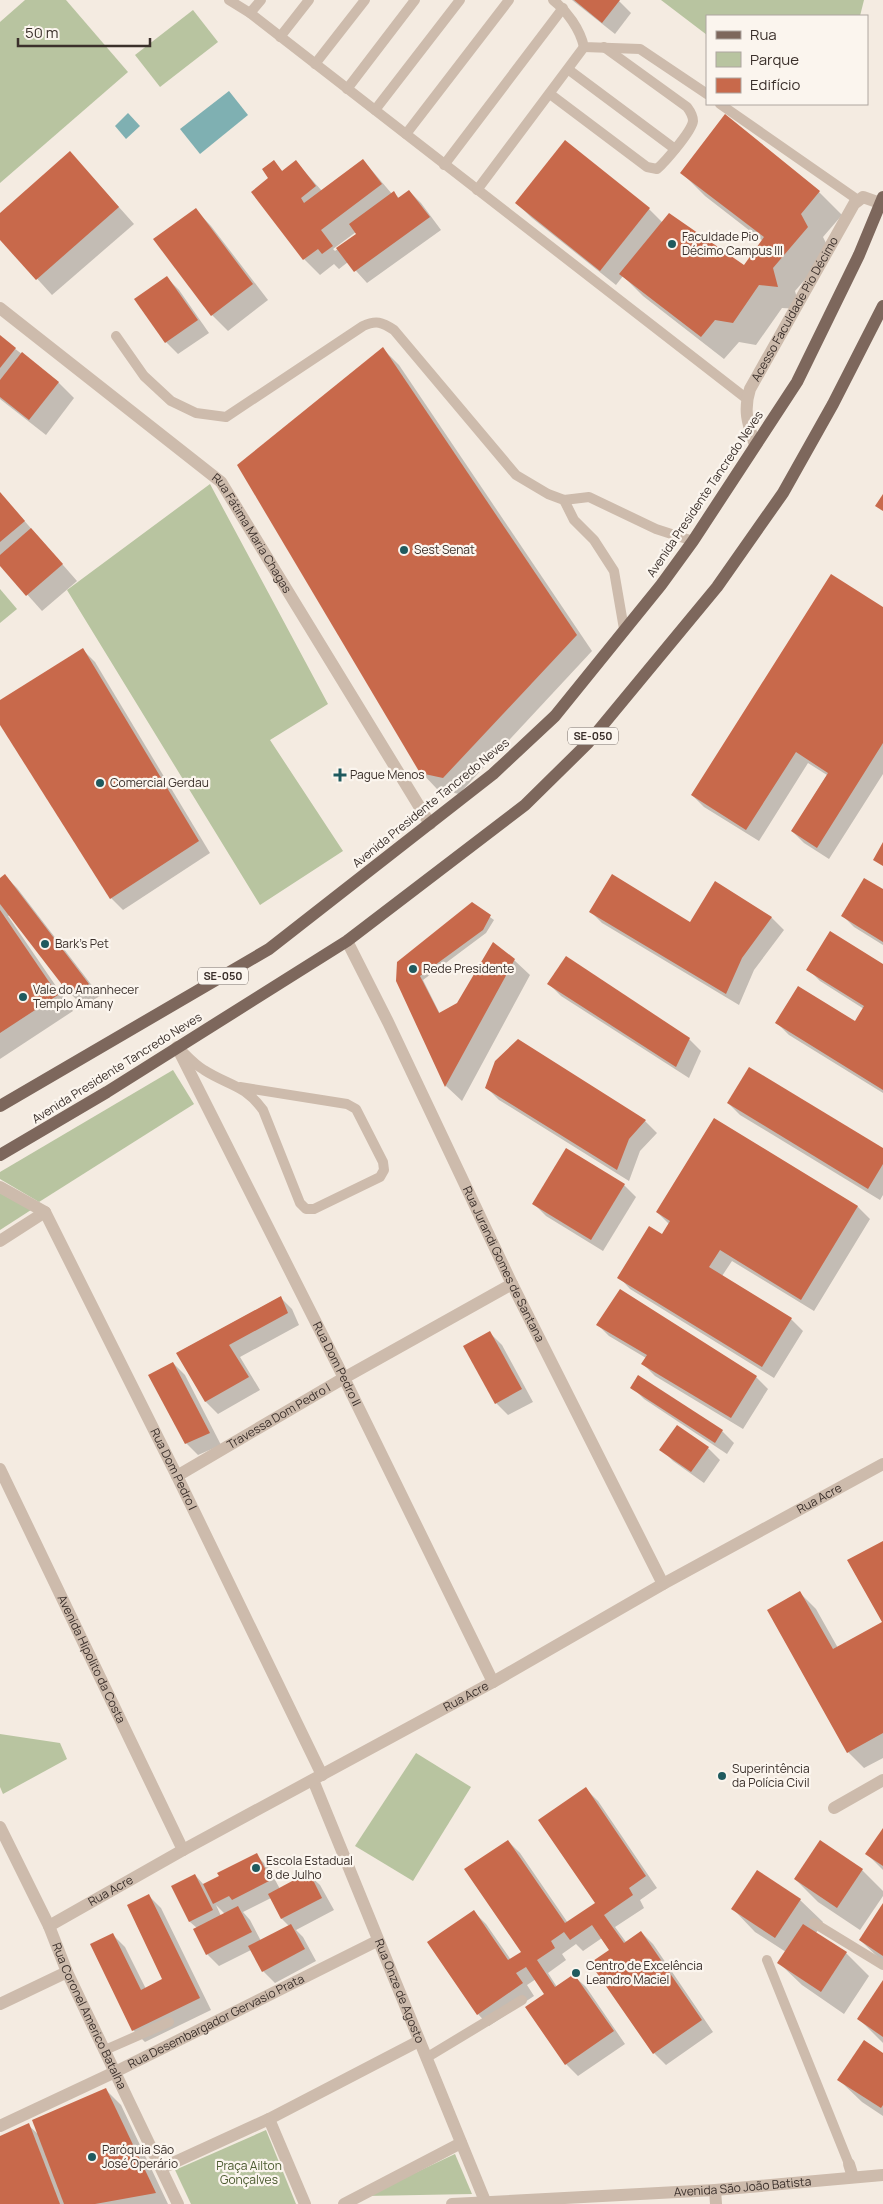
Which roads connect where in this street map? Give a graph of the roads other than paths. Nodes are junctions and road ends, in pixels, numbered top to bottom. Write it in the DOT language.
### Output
graph roads {
  1 [pos="229,0"];
  2 [pos="261,0"];
  3 [pos="309,0"];
  4 [pos="365,0"];
  5 [pos="415,0"];
  6 [pos="460,0"];
  7 [pos="509,0"];
  8 [pos="553,0"];
  9 [pos="564,8"];
  10 [pos="250,13"];
  11 [pos="280,37"];
  12 [pos="584,47"];
  13 [pos="604,47"];
  14 [pos="315,64"];
  15 [pos="569,70"];
  16 [pos="347,89"];
  17 [pos="706,93"];
  18 [pos="550,94"];
  19 [pos="721,105"];
  20 [pos="375,110"];
  21 [pos="406,134"];
  22 [pos="675,148"];
  23 [pos="444,165"];
  24 [pos="477,190"];
  25 [pos="858,200"];
  26 [pos="882,200"];
  27 [pos="883,306"];
  28 [pos="0,308"];
  29 [pos="116,336"];
  30 [pos="747,399"];
  31 [pos="755,445"];
  32 [pos="564,500"];
  33 [pos="693,541"];
  34 [pos="624,629"];
  35 [pos="430,824"];
  36 [pos="348,941"];
  37 [pos="177,1047"];
  38 [pos="240,1087"];
  39 [pos="0,1106"];
  40 [pos="0,1155"];
  41 [pos="0,1187"];
  42 [pos="45,1212"];
  43 [pos="0,1241"];
  44 [pos="512,1284"];
  45 [pos="344,1378"];
  46 [pos="883,1464"];
  47 [pos="0,1469"];
  48 [pos="177,1476"];
  49 [pos="663,1584"];
  50 [pos="493,1682"];
  51 [pos="317,1778"];
  52 [pos="883,1780"];
  53 [pos="834,1808"];
  54 [pos="0,1827"];
  55 [pos="183,1850"];
  56 [pos="814,1923"];
  57 [pos="49,1926"];
  58 [pos="377,1941"];
  59 [pos="767,1960"];
  60 [pos="883,1966"];
  61 [pos="67,1972"];
  62 [pos="522,2000"];
  63 [pos="0,2004"];
  64 [pos="169,2022"];
  65 [pos="419,2041"];
  66 [pos="105,2050"];
  67 [pos="426,2058"];
  68 [pos="115,2072"];
  69 [pos="269,2119"];
  70 [pos="0,2126"];
  71 [pos="461,2143"];
  72 [pos="849,2164"];
  73 [pos="162,2168"];
  74 [pos="883,2174"];
  75 [pos="853,2177"];
  76 [pos="715,2190"];
  77 [pos="485,2201"];
  78 [pos="178,2204"];
  79 [pos="305,2204"];
  80 [pos="344,2204"];
  81 [pos="452,2204"];
  82 [pos="716,2204"];
  1 -- 10 [label="lane"];
  2 -- 10 [label="lane"];
  3 -- 11 [label="lane"];
  4 -- 14 [label="lane"];
  5 -- 16 [label="lane"];
  6 -- 20 [label="lane"];
  7 -- 21 [label="lane"];
  8 -- 9 [label="lane"];
  9 -- 12 [label="lane"];
  9 -- 23 [label="lane"];
  10 -- 11 [label="lane"];
  11 -- 14 [label="lane"];
  12 -- 13 [label="lane"];
  12 -- 15 [label="lane"];
  13 -- 17 [label="lane"];
  13 -- 22 [label="lane"];
  14 -- 16 [label="lane"];
  15 -- 18 [label="lane"];
  15 -- 22 [label="lane"];
  16 -- 20 [label="lane"];
  18 -- 22 [label="lane"];
  18 -- 24 [label="lane"];
  19 -- 25 [label="lane"];
  20 -- 21 [label="lane"];
  21 -- 23 [label="lane"];
  23 -- 24 [label="lane"];
  24 -- 30 [label="lane"];
  25 -- 26 [label="street"];
  25 -- 30 [label="street, Acesso Faculdade Pio Décimo"];
  26 -- 31 [label="main road, Avenida Presidente Tancredo Neves / SE-050"];
  27 -- 36 [label="main road, Avenida Presidente Tancredo Neves / SE-050"];
  28 -- 35 [label="street, Rua Fátima Maria Chagas"];
  29 -- 32 [label="lane"];
  30 -- 31 [label="street, Acesso Faculdade Pio Décimo"];
  31 -- 33 [label="main road, Avenida Presidente Tancredo Neves / SE-050"];
  32 -- 33 [label="lane"];
  32 -- 34 [label="lane"];
  33 -- 34 [label="main road, Avenida Presidente Tancredo Neves / SE-050"];
  34 -- 35 [label="main road, Avenida Presidente Tancredo Neves / SE-050"];
  35 -- 39 [label="main road, Avenida Presidente Tancredo Neves / SE-050"];
  36 -- 37 [label="main road, Avenida Presidente Tancredo Neves / SE-050"];
  36 -- 44 [label="street, Rua Jurandi Gomes de Santana"];
  37 -- 38 [label="lane"];
  37 -- 40 [label="main road, Avenida Presidente Tancredo Neves / SE-050"];
  37 -- 45 [label="street, Rua Dom Pedro II"];
  38 -- 38 [label="lane"];
  41 -- 42 [label="street"];
  42 -- 43 [label="street"];
  42 -- 48 [label="street, Rua Dom Pedro I"];
  44 -- 45 [label="street, Travessa Dom Pedro I"];
  44 -- 49 [label="street, Rua Jurandi Gomes de Santana"];
  45 -- 48 [label="street, Travessa Dom Pedro I"];
  45 -- 50 [label="street, Rua Dom Pedro II"];
  46 -- 49 [label="street, Rua Acre"];
  47 -- 55 [label="street, Avenida Hipolito da Costa"];
  48 -- 51 [label="street, Rua Dom Pedro I"];
  49 -- 50 [label="street, Rua Acre"];
  50 -- 51 [label="street, Rua Acre"];
  51 -- 55 [label="street, Rua Acre"];
  51 -- 58 [label="street, Rua Onze de Agosto"];
  52 -- 53 [label="street"];
  54 -- 57 [label="street, Rua Coronel Americo Batalha"];
  55 -- 57 [label="street, Rua Acre"];
  56 -- 60 [label="lane"];
  57 -- 61 [label="street, Rua Coronel Americo Batalha"];
  58 -- 65 [label="street, Rua Onze de Agosto"];
  58 -- 68 [label="street, Rua Desembargador Gervasio Prata"];
  59 -- 72 [label="lane"];
  61 -- 63 [label="street"];
  61 -- 66 [label="street, Rua Coronel Americo Batalha"];
  62 -- 67 [label="lane"];
  64 -- 66 [label="lane"];
  65 -- 67 [label="street, Rua Onze de Agosto"];
  65 -- 69 [label="street"];
  66 -- 68 [label="street, Rua Coronel Americo Batalha"];
  67 -- 71 [label="street, Rua Onze de Agosto"];
  68 -- 70 [label="street, Rua Desembargador Gervasio Prata"];
  68 -- 73 [label="street, Rua Coronel Americo Batalha"];
  69 -- 73 [label="street"];
  69 -- 79 [label="street"];
  71 -- 77 [label="street, Rua Onze de Agosto"];
  71 -- 80 [label="street"];
  72 -- 75 [label="street"];
  73 -- 78 [label="street, Rua Coronel Americo Batalha"];
  74 -- 75 [label="street, Avenida São João Batista"];
  75 -- 76 [label="street, Avenida São João Batista"];
  76 -- 77 [label="street, Avenida São João Batista"];
  76 -- 82 [label="street"];
  77 -- 81 [label="street, Avenida São João Batista"];
}
